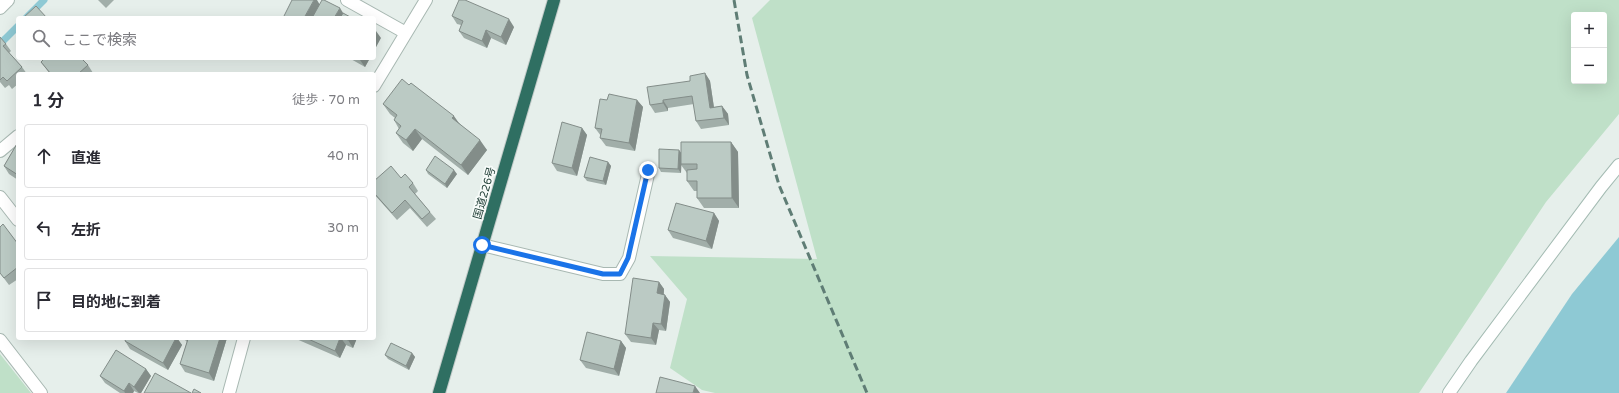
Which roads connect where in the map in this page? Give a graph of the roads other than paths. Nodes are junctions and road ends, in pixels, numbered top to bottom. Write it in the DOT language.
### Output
graph roads {
  1 [pos="8,0"];
  2 [pos="347,0"];
  3 [pos="426,0"];
  4 [pos="554,0"];
  5 [pos="0,8"];
  6 [pos="376,16"];
  7 [pos="376,16"];
  8 [pos="406,33"];
  9 [pos="376,83"];
  10 [pos="16,138"];
  11 [pos="0,151"];
  12 [pos="1619,165"];
  13 [pos="648,170"];
  14 [pos="0,197"];
  15 [pos="16,217"];
  16 [pos="482,245"];
  17 [pos="0,340"];
  18 [pos="243,340"];
  19 [pos="42,393"];
  20 [pos="229,393"];
  21 [pos="439,393"];
  22 [pos="1449,393"];
  1 -- 5 [label="street"];
  2 -- 7 [label="street"];
  3 -- 8 [label="street"];
  4 -- 16 [label="highway, 国道226号"];
  6 -- 8 [label="street"];
  8 -- 9 [label="street"];
  10 -- 11 [label="street"];
  12 -- 22 [label="street"];
  13 -- 16 [label="street"];
  14 -- 15 [label="street"];
  16 -- 21 [label="highway, 国道226号"];
  17 -- 19 [label="street"];
  18 -- 20 [label="street"];
}
